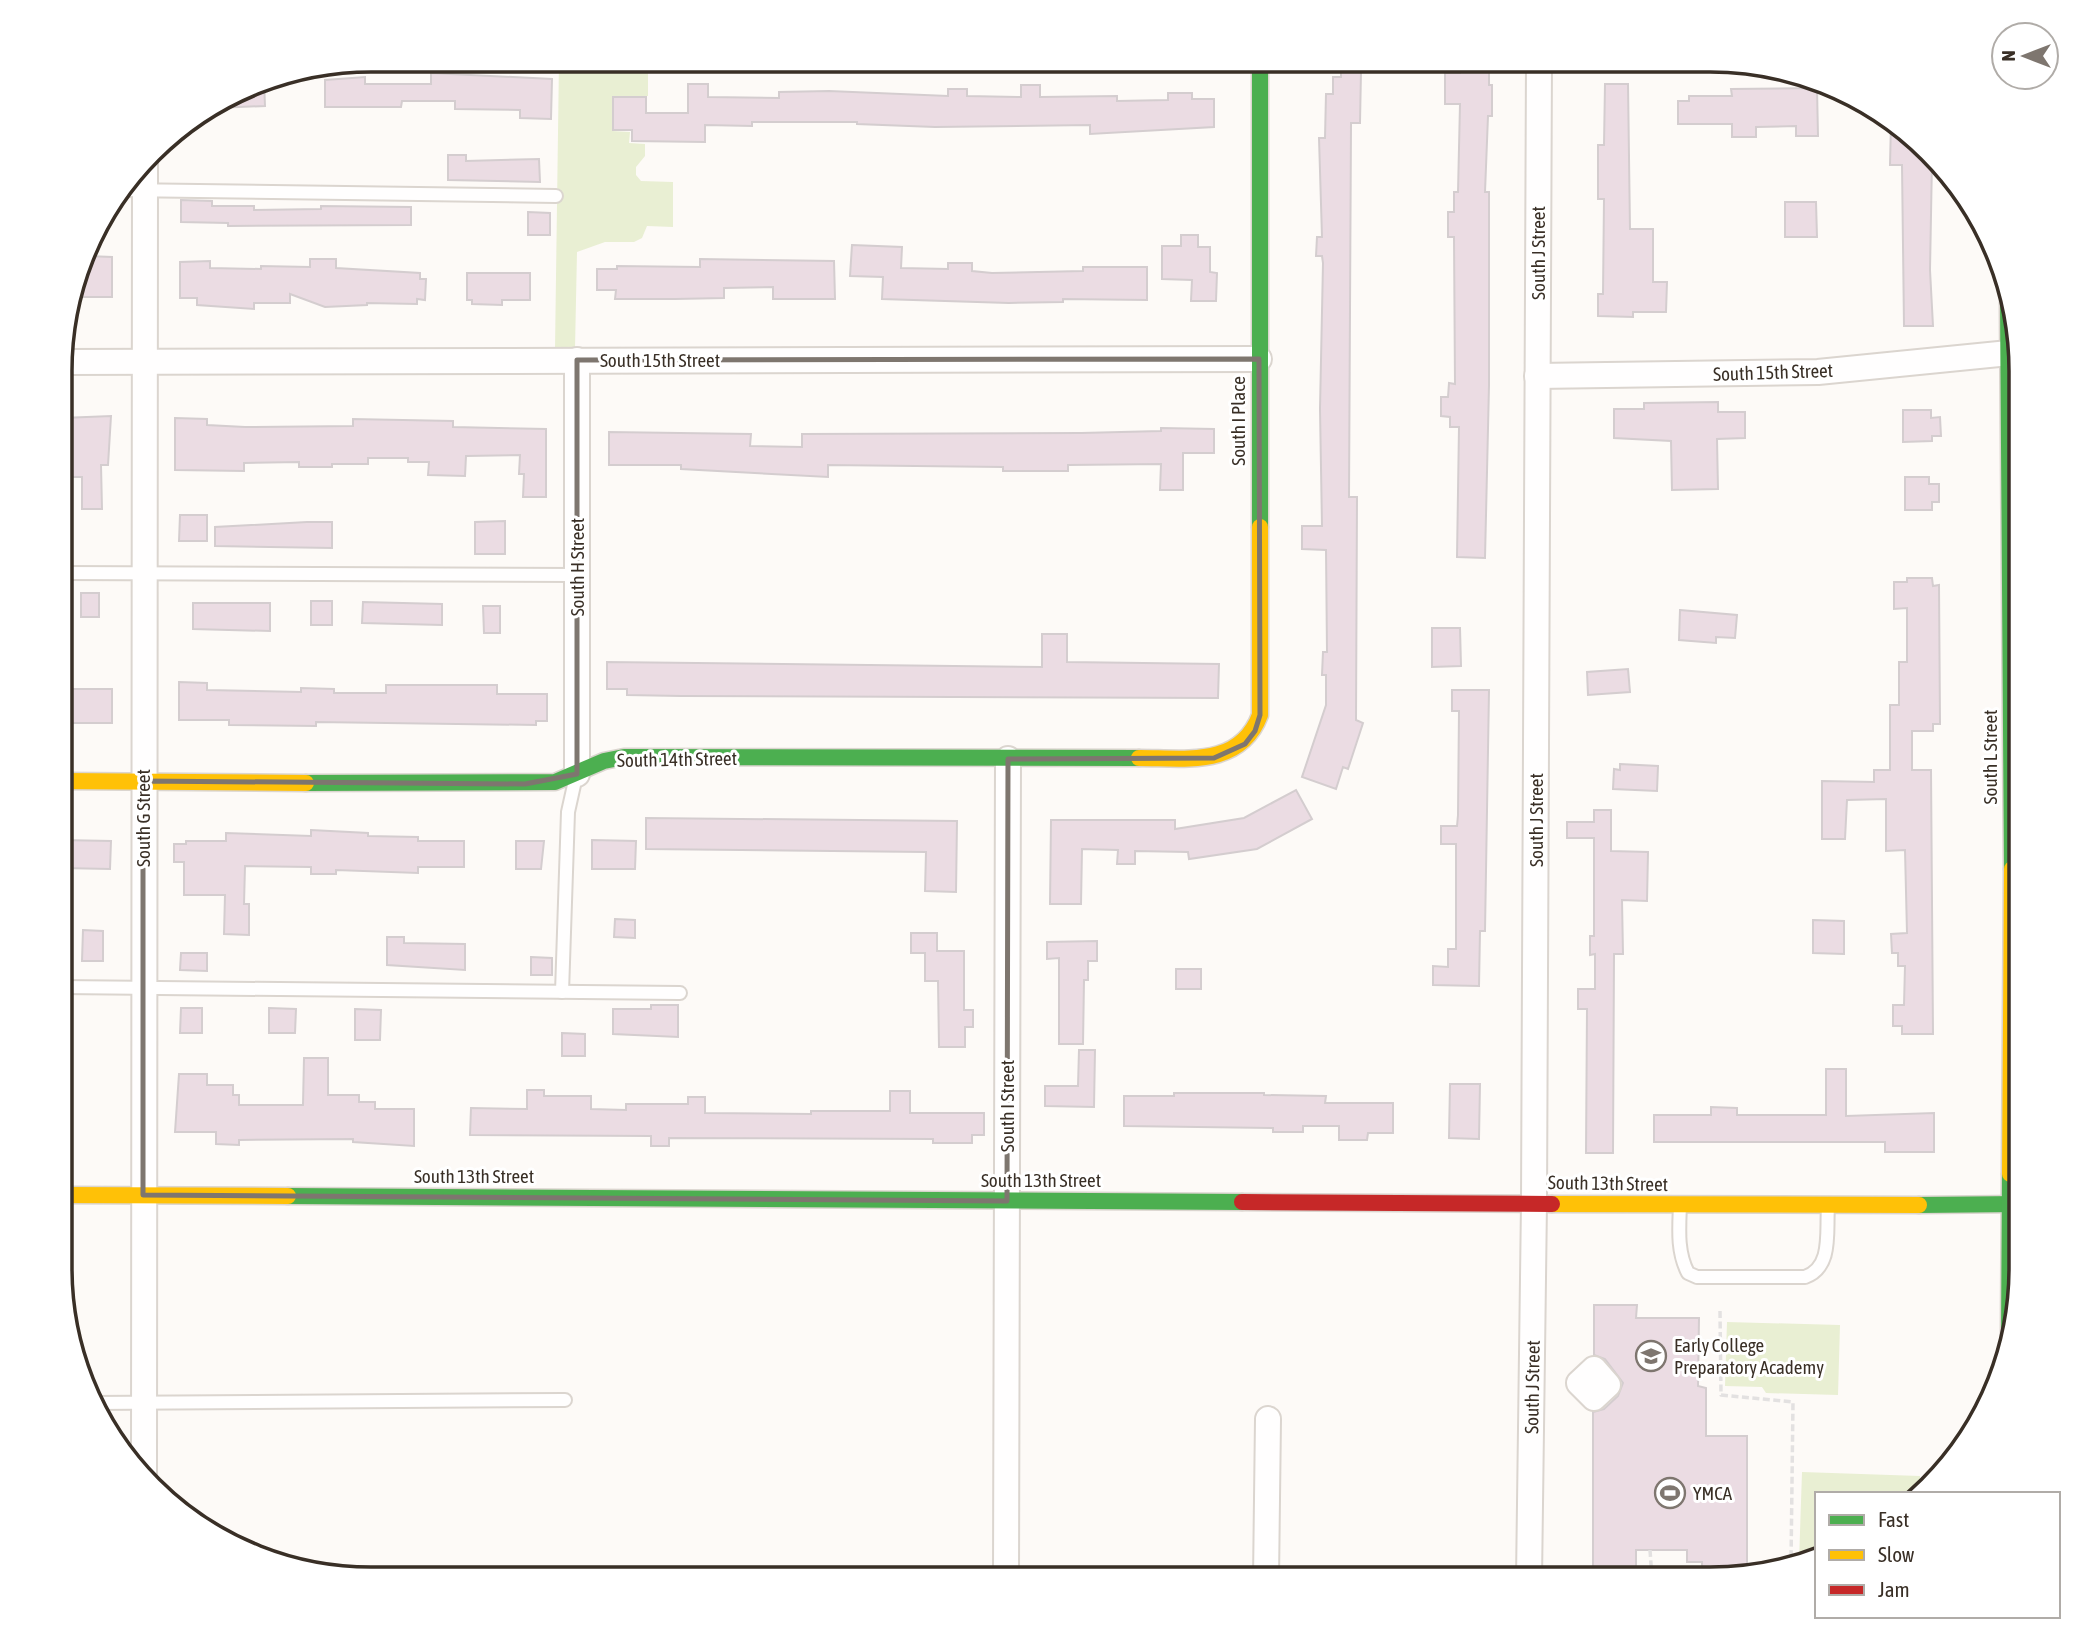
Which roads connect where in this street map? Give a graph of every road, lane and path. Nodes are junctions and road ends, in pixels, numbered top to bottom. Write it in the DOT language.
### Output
graph roads {
  1 [pos="1260,72"];
  2 [pos="1539,72"];
  3 [pos="134,190"];
  4 [pos="556,196"];
  5 [pos="2008,342"];
  6 [pos="2008,353"];
  7 [pos="1259,359"];
  8 [pos="577,360"];
  9 [pos="72,362"];
  10 [pos="145,362"];
  11 [pos="1537,376"];
  12 [pos="2009,422"];
  13 [pos="72,573"];
  14 [pos="144,574"];
  15 [pos="577,575"];
  16 [pos="1214,758"];
  17 [pos="1008,759"];
  18 [pos="577,774"];
  19 [pos="72,781"];
  20 [pos="143,781"];
  21 [pos="72,987"];
  22 [pos="143,987"];
  23 [pos="562,992"];
  24 [pos="680,993"];
  25 [pos="72,1195"];
  26 [pos="143,1195"];
  27 [pos="1007,1201"];
  28 [pos="1535,1203"];
  29 [pos="2009,1204"];
  30 [pos="1680,1205"];
  31 [pos="1828,1206"];
  32 [pos="1720,1311"];
  33 [pos="565,1400"];
  34 [pos="105,1403"];
  35 [pos="144,1404"];
  36 [pos="1268,1419"];
  37 [pos="144,1462"];
  38 [pos="1650,1550"];
  39 [pos="1791,1556"];
  40 [pos="1006,1567"];
  41 [pos="1266,1567"];
  42 [pos="1529,1567"];
  43 [pos="1651,1567"];
  1 -- 7 [label="street, South I Place"];
  2 -- 11 [label="street, South J Street"];
  3 -- 4 [label="lane"];
  3 -- 10 [label="street, South G Street"];
  5 -- 6 [label="street, South L Street"];
  6 -- 11 [label="street, South 15th Street"];
  6 -- 12 [label="street, South L Street"];
  7 -- 8 [label="street, South 15th Street"];
  7 -- 16 [label="street, South I Place"];
  8 -- 10 [label="street, South 15th Street"];
  8 -- 15 [label="street, South H Street"];
  9 -- 10 [label="street, South 15th Street"];
  10 -- 14 [label="street, South G Street"];
  11 -- 28 [label="street, South J Street"];
  13 -- 14 [label="lane"];
  14 -- 15 [label="lane"];
  14 -- 20 [label="street, South G Street"];
  15 -- 18 [label="street, South H Street"];
  16 -- 17 [label="street, South 14th Street"];
  17 -- 18 [label="street, South 14th Street"];
  17 -- 27 [label="street, South I Street"];
  18 -- 20 [label="street, South 14th Street"];
  18 -- 23 [label="lane"];
  19 -- 20 [label="street, South 14th Street"];
  20 -- 22 [label="street, South G Street"];
  21 -- 22 [label="lane"];
  22 -- 23 [label="lane"];
  22 -- 26 [label="street, South G Street"];
  23 -- 24 [label="lane"];
  25 -- 26 [label="street, South 13th Street"];
  26 -- 27 [label="street, South 13th Street"];
  26 -- 35 [label="street, South G Street"];
  27 -- 28 [label="street, South 13th Street"];
  27 -- 40 [label="street, South I Street"];
  28 -- 30 [label="street, South 13th Street"];
  28 -- 42 [label="street, South J Street"];
  29 -- 31 [label="street, South 13th Street"];
  30 -- 31 [label="street, South 13th Street"];
  30 -- 31 [label="lane"];
  32 -- 39 [label="path"];
  33 -- 35 [label="lane"];
  34 -- 35 [label="lane"];
  35 -- 37 [label="street, South G Street"];
  36 -- 41 [label="street"];
  38 -- 43 [label="path"];
}
